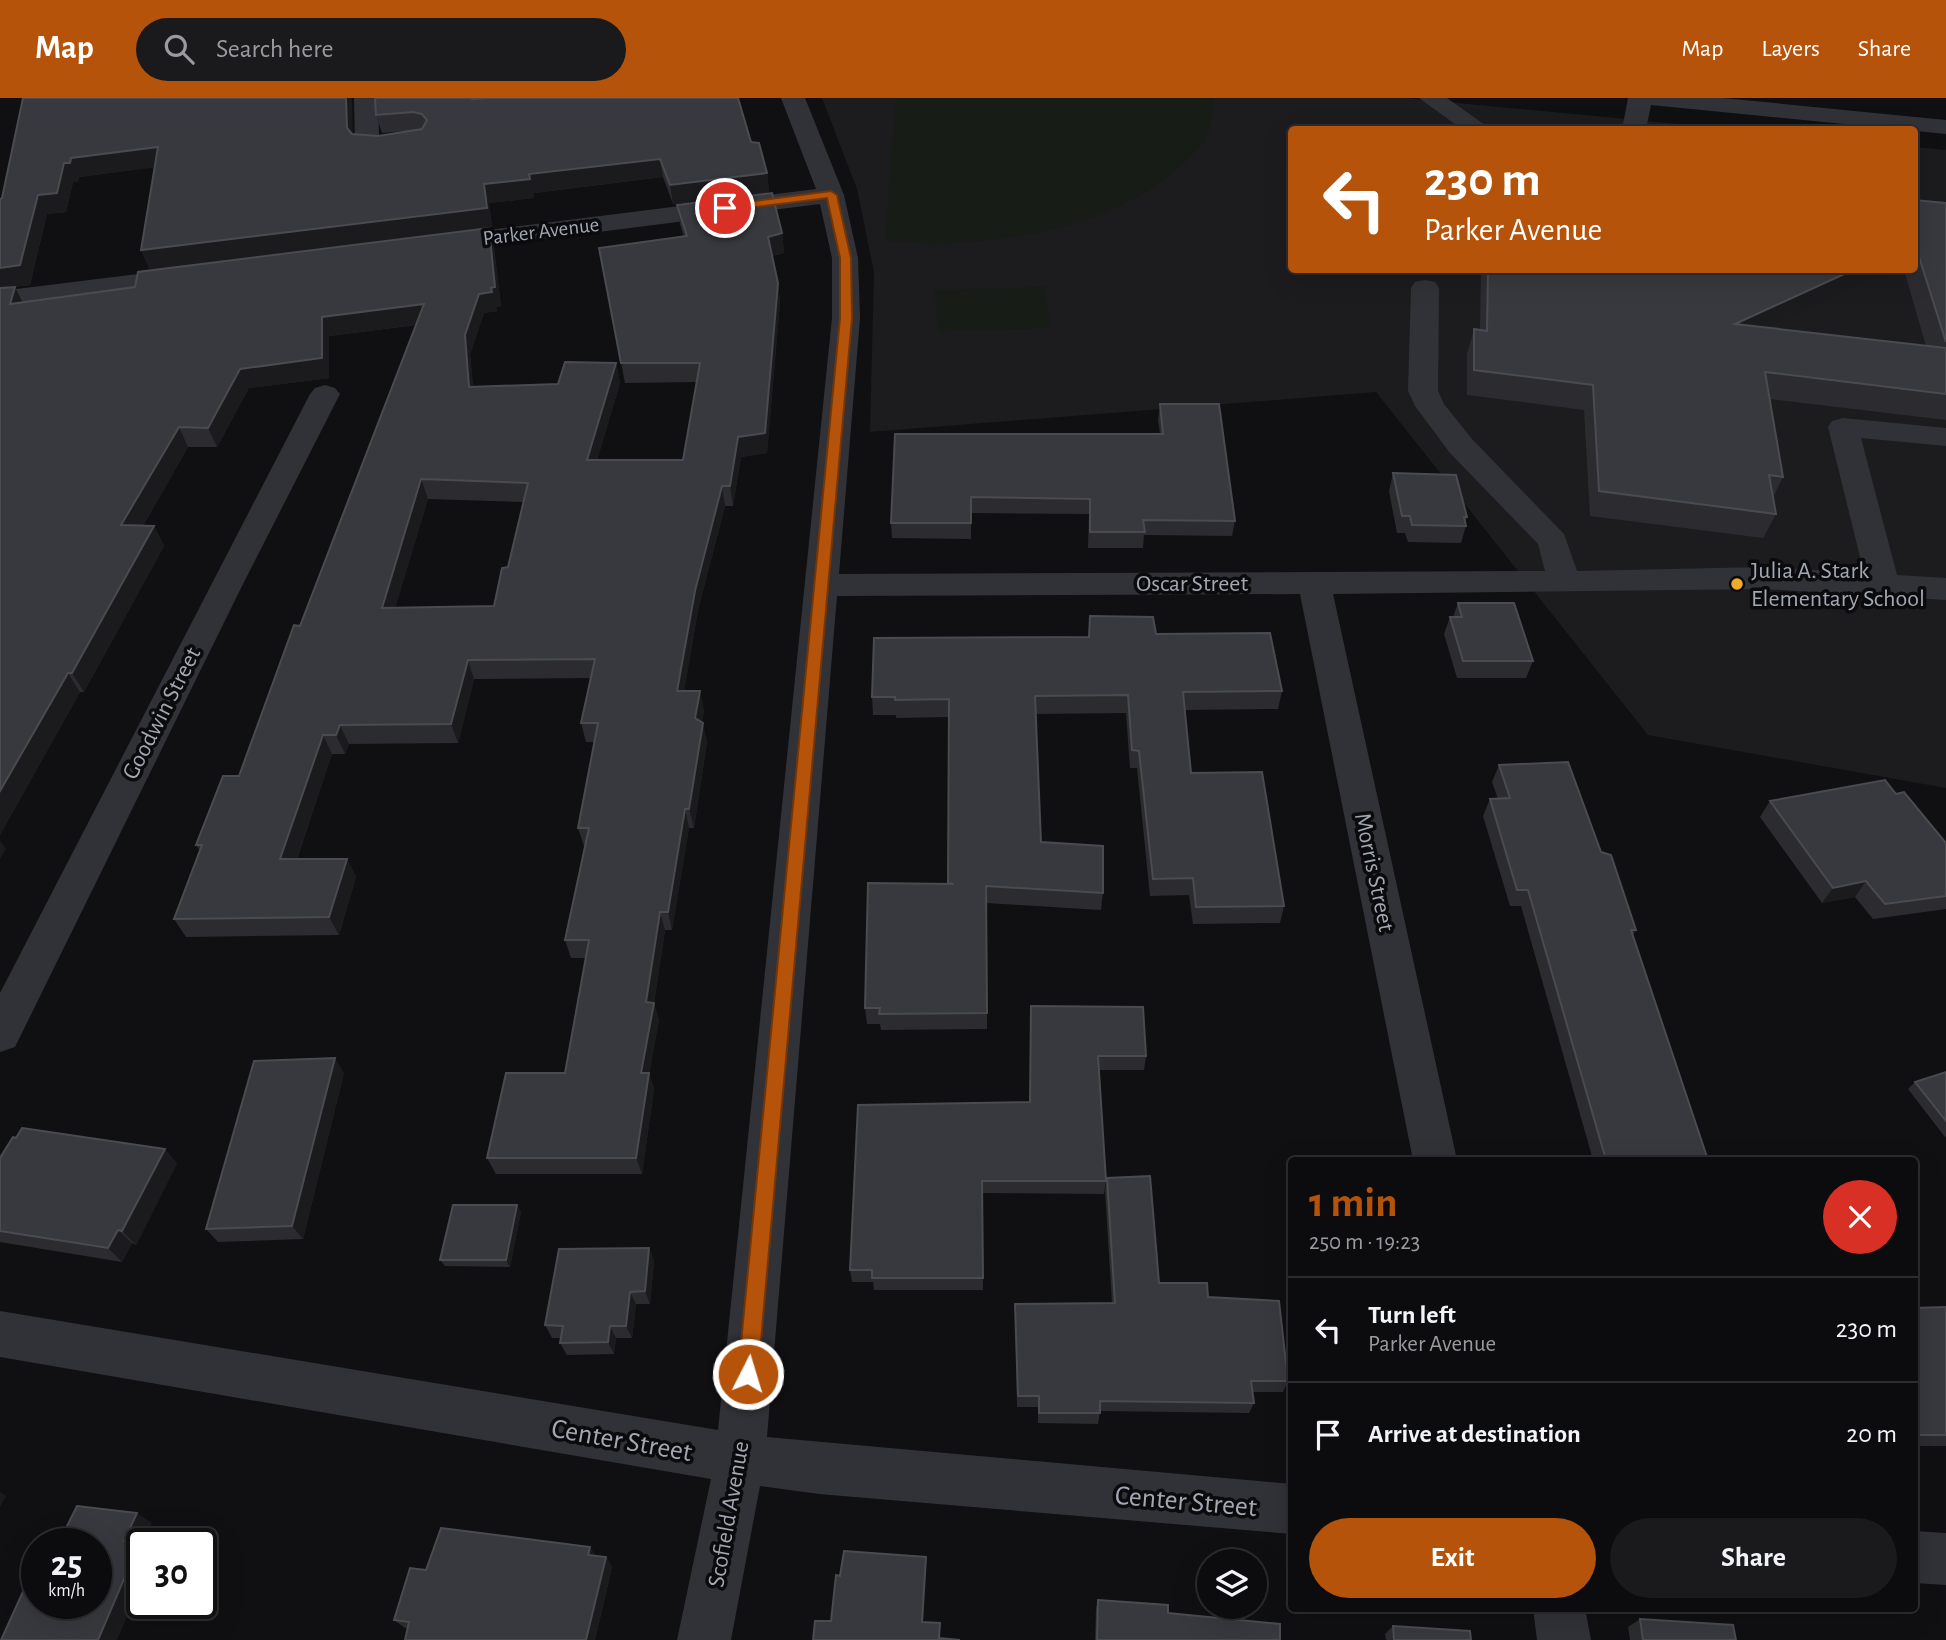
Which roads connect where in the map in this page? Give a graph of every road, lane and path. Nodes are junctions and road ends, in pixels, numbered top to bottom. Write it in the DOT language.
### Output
graph roads {
  1 [pos="366,98"];
  2 [pos="793,98"];
  3 [pos="1431,98"];
  4 [pos="1640,98"];
  5 [pos="1651,98"];
  6 [pos="1689,100"];
  7 [pos="1474,126"];
  8 [pos="1635,126"];
  9 [pos="1946,127"];
  10 [pos="418,140"];
  11 [pos="831,195"];
  12 [pos="422,246"];
  13 [pos="218,272"];
  14 [pos="1425,288"];
  15 [pos="0,299"];
  16 [pos="325,394"];
  17 [pos="1946,437"];
  18 [pos="1564,582"];
  19 [pos="1314,583"];
  20 [pos="820,585"];
  21 [pos="1883,585"];
  22 [pos="1946,590"];
  23 [pos="0,1034"];
  24 [pos="1434,1157"];
  25 [pos="0,1334"];
  26 [pos="740,1459"];
  27 [pos="1288,1509"];
  28 [pos="1918,1557"];
  29 [pos="1946,1559"];
  30 [pos="1560,1612"];
  31 [pos="704,1640"];
  32 [pos="1564,1640"];
  1 -- 10 [label="street"];
  2 -- 11 [label="street, Scofield Avenue"];
  3 -- 7 [label="street"];
  4 -- 8 [label="street"];
  5 -- 6 [label="street"];
  6 -- 9 [label="street"];
  11 -- 12 [label="street, Parker Avenue"];
  11 -- 20 [label="street, Scofield Avenue"];
  13 -- 15 [label="street"];
  14 -- 18 [label="street"];
  16 -- 23 [label="street, Goodwin Street"];
  17 -- 21 [label="street"];
  18 -- 19 [label="street, Oscar Street"];
  18 -- 21 [label="street, Oscar Street"];
  19 -- 20 [label="street, Oscar Street"];
  19 -- 24 [label="street, Morris Street"];
  20 -- 26 [label="street, Scofield Avenue"];
  21 -- 22 [label="street, Oscar Street"];
  25 -- 26 [label="street, Center Street"];
  26 -- 27 [label="street, Center Street"];
  26 -- 31 [label="street, Scofield Avenue"];
  28 -- 29 [label="street"];
  30 -- 32 [label="street"];
}
